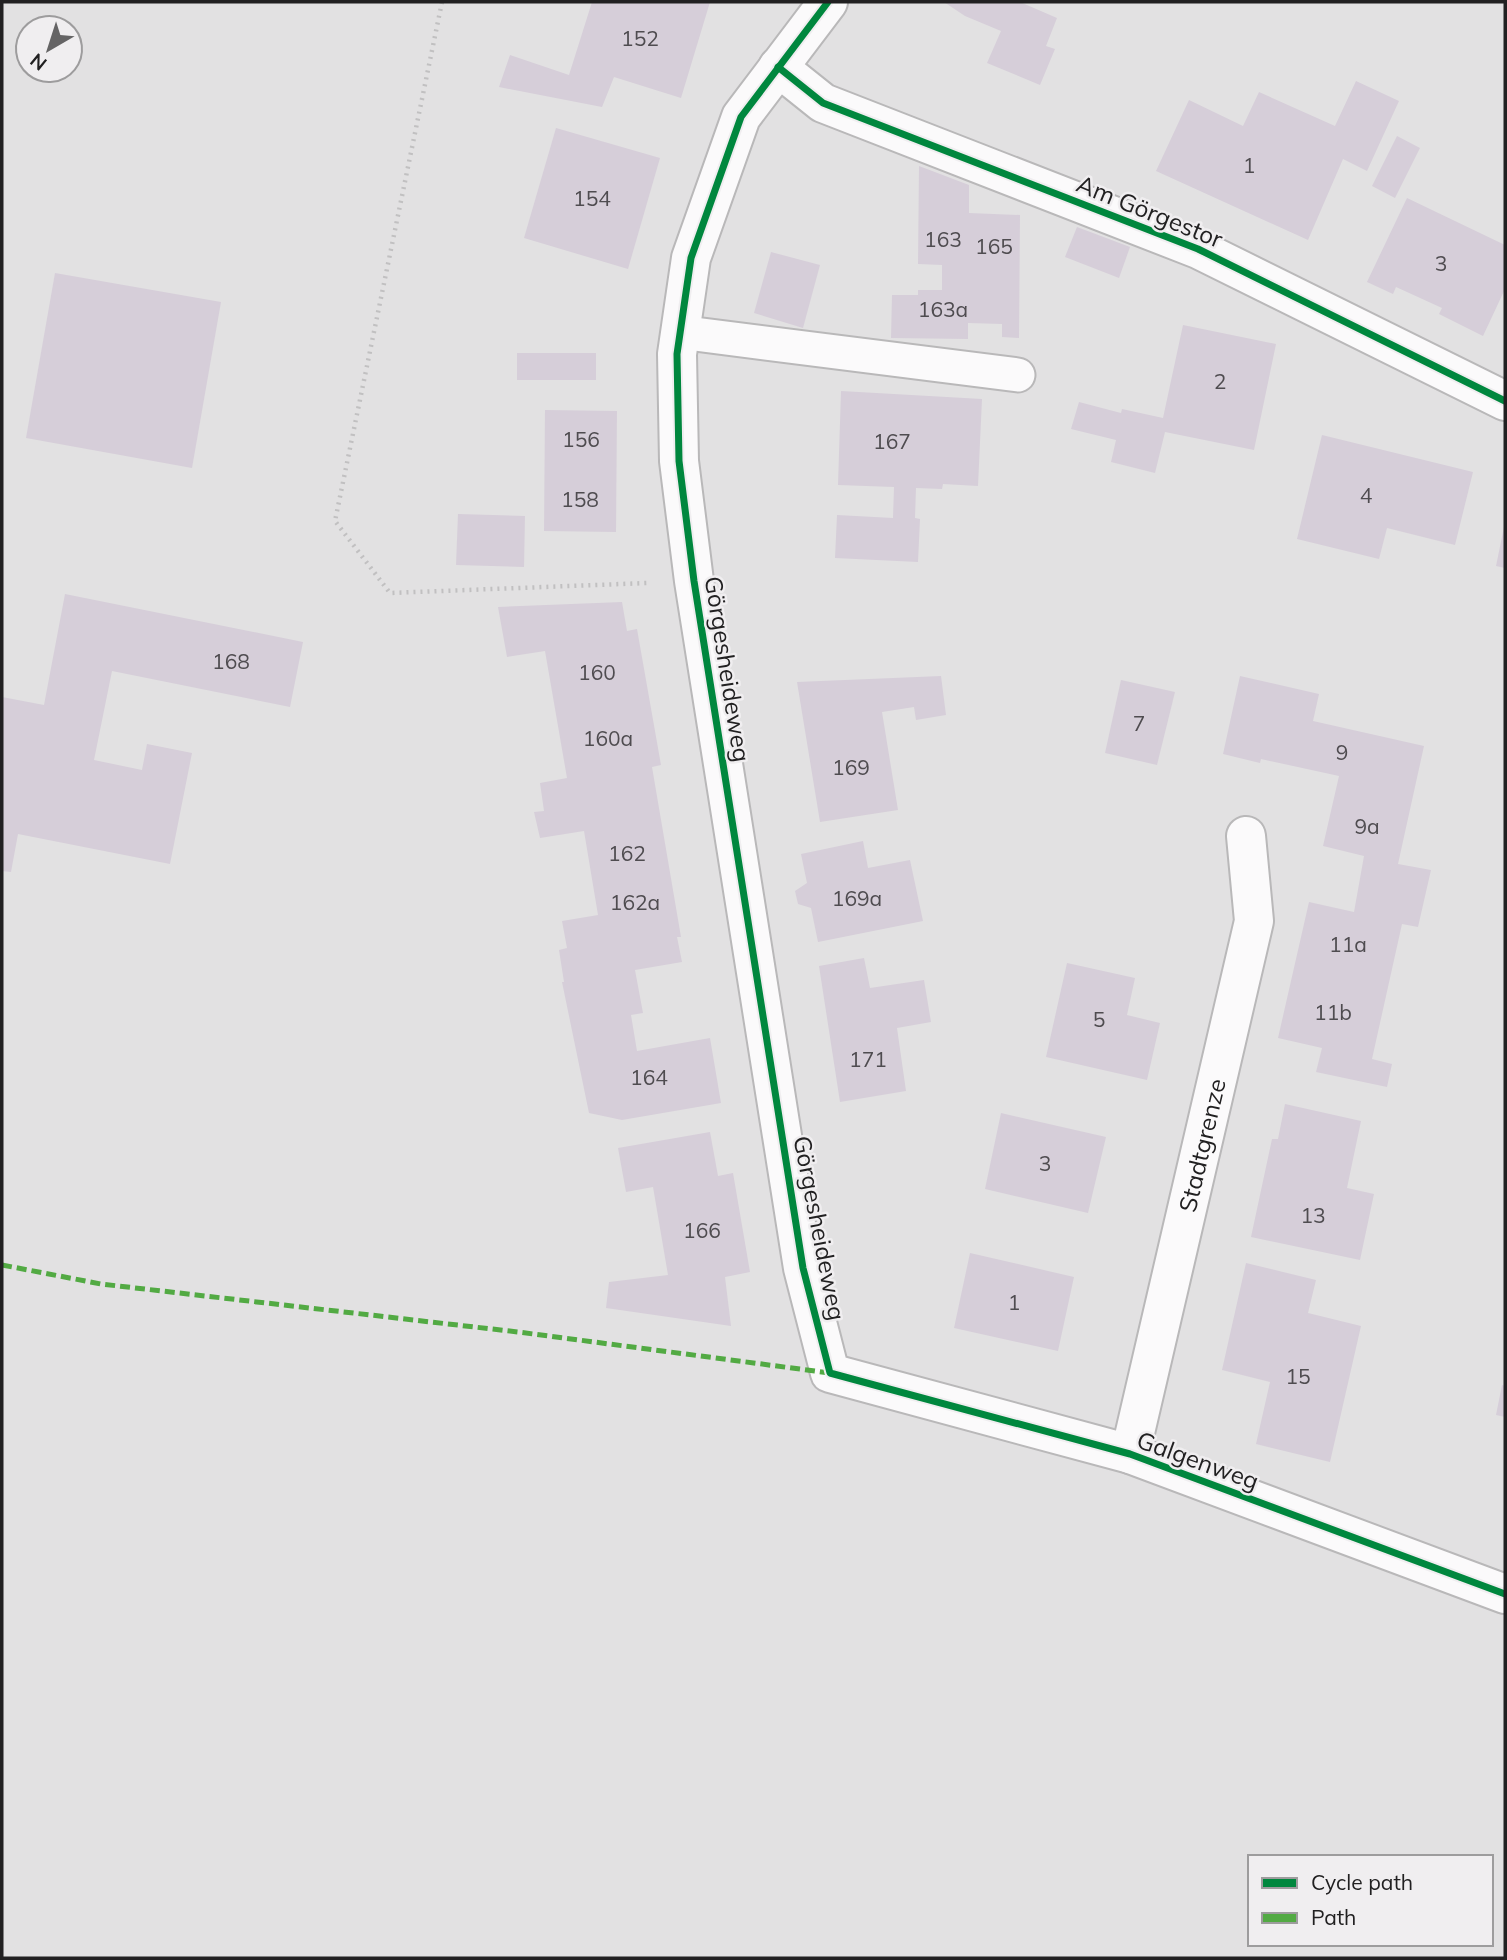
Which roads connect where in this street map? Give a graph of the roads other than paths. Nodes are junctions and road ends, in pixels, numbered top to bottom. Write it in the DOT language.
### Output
graph roads {
  1 [pos="828,2"];
  2 [pos="778,66"];
  3 [pos="679,332"];
  4 [pos="1018,375"];
  5 [pos="1505,401"];
  6 [pos="1246,836"];
  7 [pos="830,1373"];
  8 [pos="1130,1454"];
  9 [pos="1505,1594"];
  1 -- 2 [label="street, Görgesheideweg"];
  2 -- 3 [label="street, Görgesheideweg"];
  2 -- 5 [label="street, Am Görgestor"];
  3 -- 4 [label="lane"];
  3 -- 7 [label="street, Görgesheideweg"];
  6 -- 8 [label="street, Stadtgrenze"];
  7 -- 8 [label="street, Galgenweg"];
  8 -- 9 [label="street, Galgenweg"];
}
